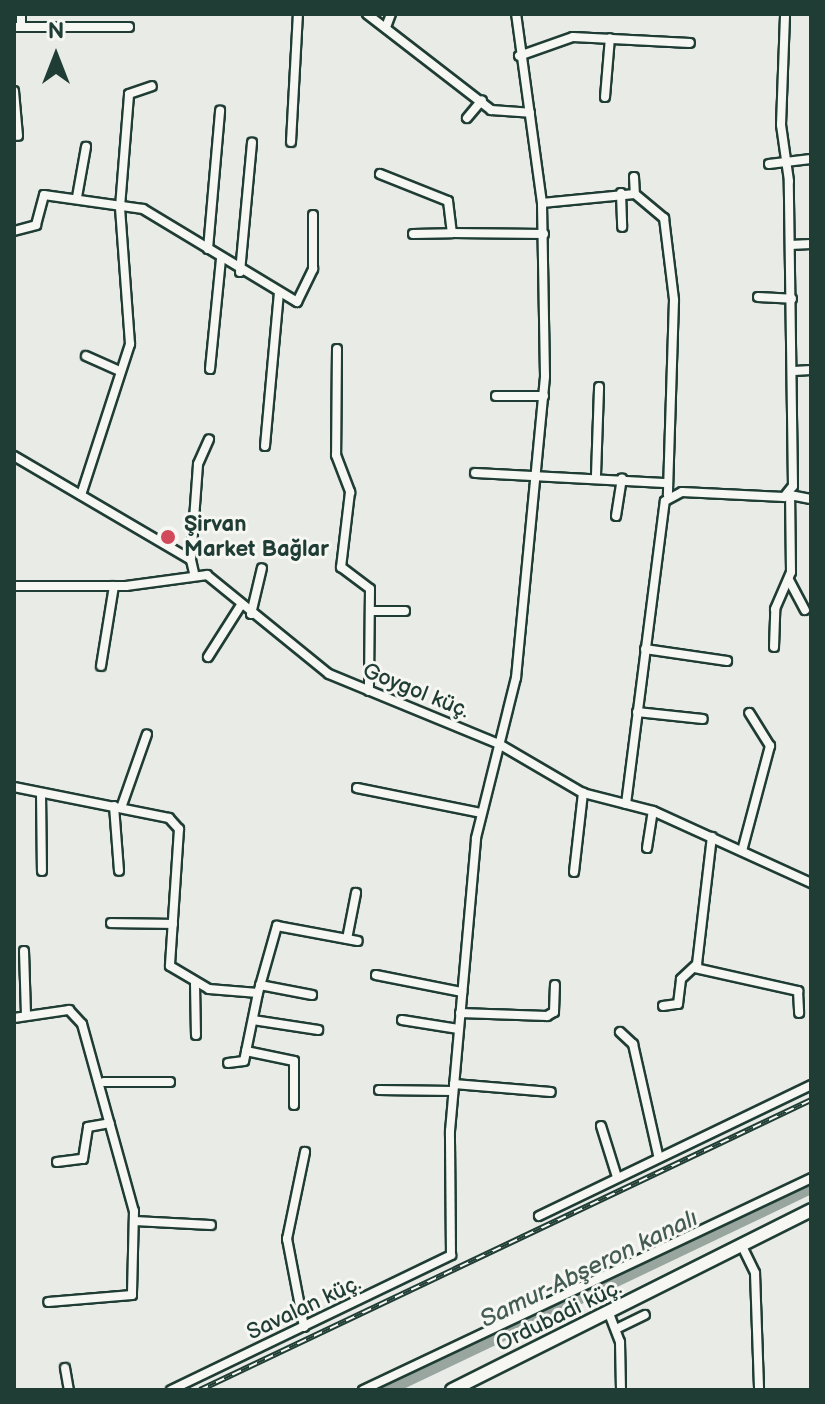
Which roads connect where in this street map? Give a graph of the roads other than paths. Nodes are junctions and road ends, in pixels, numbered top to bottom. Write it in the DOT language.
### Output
graph roads {
  1 [pos="21,14"];
  2 [pos="80,14"];
  3 [pos="298,14"];
  4 [pos="367,14"];
  5 [pos="391,14"];
  6 [pos="516,14"];
  7 [pos="785,14"];
  8 [pos="80,25"];
  9 [pos="17,27"];
  10 [pos="129,27"];
  11 [pos="386,27"];
  12 [pos="610,38"];
  13 [pos="690,43"];
  14 [pos="519,56"];
  15 [pos="152,86"];
  16 [pos="14,91"];
  17 [pos="605,97"];
  18 [pos="482,100"];
  19 [pos="220,111"];
  20 [pos="530,113"];
  21 [pos="467,118"];
  22 [pos="18,136"];
  23 [pos="291,142"];
  24 [pos="252,143"];
  25 [pos="86,147"];
  26 [pos="811,159"];
  27 [pos="786,162"];
  28 [pos="769,164"];
  29 [pos="380,174"];
  30 [pos="634,177"];
  31 [pos="621,193"];
  32 [pos="635,194"];
  33 [pos="77,197"];
  34 [pos="542,203"];
  35 [pos="120,207"];
  36 [pos="313,215"];
  37 [pos="622,227"];
  38 [pos="14,231"];
  39 [pos="452,233"];
  40 [pos="413,234"];
  41 [pos="544,234"];
  42 [pos="811,244"];
  43 [pos="790,245"];
  44 [pos="208,249"];
  45 [pos="221,258"];
  46 [pos="240,272"];
  47 [pos="279,293"];
  48 [pos="758,297"];
  49 [pos="792,299"];
  50 [pos="337,349"];
  51 [pos="86,356"];
  52 [pos="210,369"];
  53 [pos="118,370"];
  54 [pos="811,370"];
  55 [pos="794,371"];
  56 [pos="599,387"];
  57 [pos="496,396"];
  58 [pos="544,396"];
  59 [pos="209,439"];
  60 [pos="265,446"];
  61 [pos="14,456"];
  62 [pos="540,472"];
  63 [pos="475,473"];
  64 [pos="596,475"];
  65 [pos="622,478"];
  66 [pos="665,483"];
  67 [pos="81,495"];
  68 [pos="668,495"];
  69 [pos="790,495"];
  70 [pos="811,499"];
  71 [pos="616,516"];
  72 [pos="191,560"];
  73 [pos="262,568"];
  74 [pos="194,573"];
  75 [pos="789,580"];
  76 [pos="14,586"];
  77 [pos="114,586"];
  78 [pos="241,605"];
  79 [pos="805,610"];
  80 [pos="371,611"];
  81 [pos="405,611"];
  82 [pos="251,614"];
  83 [pos="774,647"];
  84 [pos="645,649"];
  85 [pos="208,657"];
  86 [pos="727,661"];
  87 [pos="101,666"];
  88 [pos="369,691"];
  89 [pos="637,712"];
  90 [pos="749,713"];
  91 [pos="703,719"];
  92 [pos="147,734"];
  93 [pos="499,744"];
  94 [pos="14,787"];
  95 [pos="357,788"];
  96 [pos="41,793"];
  97 [pos="583,793"];
  98 [pos="626,804"];
  99 [pos="118,807"];
  100 [pos="653,811"];
  101 [pos="481,813"];
  102 [pos="712,837"];
  103 [pos="647,848"];
  104 [pos="742,851"];
  105 [pos="42,871"];
  106 [pos="119,871"];
  107 [pos="574,872"];
  108 [pos="811,883"];
  109 [pos="356,893"];
  110 [pos="111,923"];
  111 [pos="173,924"];
  112 [pos="347,939"];
  113 [pos="358,941"];
  114 [pos="24,951"];
  115 [pos="695,968"];
  116 [pos="376,975"];
  117 [pos="195,984"];
  118 [pos="555,985"];
  119 [pos="259,989"];
  120 [pos="462,992"];
  121 [pos="312,995"];
  122 [pos="663,1006"];
  123 [pos="460,1013"];
  124 [pos="799,1013"];
  125 [pos="26,1016"];
  126 [pos="14,1018"];
  127 [pos="253,1020"];
  128 [pos="402,1020"];
  129 [pos="458,1029"];
  130 [pos="318,1030"];
  131 [pos="620,1032"];
  132 [pos="196,1035"];
  133 [pos="246,1051"];
  134 [pos="228,1063"];
  135 [pos="104,1082"];
  136 [pos="170,1082"];
  137 [pos="811,1085"];
  138 [pos="453,1087"];
  139 [pos="379,1090"];
  140 [pos="551,1092"];
  141 [pos="294,1105"];
  142 [pos="110,1123"];
  143 [pos="601,1126"];
  144 [pos="305,1152"];
  145 [pos="658,1155"];
  146 [pos="57,1162"];
  147 [pos="617,1177"];
  148 [pos="811,1178"];
  149 [pos="811,1210"];
  150 [pos="539,1216"];
  151 [pos="134,1221"];
  152 [pos="211,1225"];
  153 [pos="741,1244"];
  154 [pos="48,1302"];
  155 [pos="645,1315"];
  156 [pos="610,1316"];
  157 [pos="304,1327"];
  158 [pos="616,1329"];
  159 [pos="65,1368"];
  160 [pos="69,1390"];
  161 [pos="171,1390"];
  162 [pos="363,1390"];
  163 [pos="452,1390"];
  164 [pos="621,1390"];
  165 [pos="759,1390"];
  1 -- 9 [label="street"];
  2 -- 8 [label="street"];
  3 -- 23 [label="street"];
  4 -- 11 [label="street"];
  5 -- 11 [label="street"];
  6 -- 14 [label="street"];
  7 -- 27 [label="street"];
  8 -- 9 [label="street"];
  8 -- 10 [label="street"];
  11 -- 18 [label="street"];
  12 -- 13 [label="street"];
  12 -- 14 [label="street"];
  12 -- 17 [label="street"];
  14 -- 20 [label="street"];
  15 -- 35 [label="street"];
  16 -- 22 [label="street"];
  18 -- 20 [label="street"];
  18 -- 21 [label="street"];
  19 -- 44 [label="street"];
  20 -- 34 [label="street"];
  24 -- 46 [label="street"];
  25 -- 33 [label="street"];
  26 -- 27 [label="street"];
  27 -- 28 [label="street"];
  27 -- 43 [label="street"];
  29 -- 39 [label="street"];
  30 -- 32 [label="street"];
  31 -- 32 [label="street"];
  31 -- 34 [label="street"];
  31 -- 37 [label="street"];
  32 -- 66 [label="street"];
  33 -- 35 [label="street"];
  33 -- 38 [label="street"];
  34 -- 41 [label="street"];
  35 -- 44 [label="street"];
  35 -- 53 [label="street"];
  36 -- 47 [label="street"];
  39 -- 40 [label="street"];
  39 -- 41 [label="street"];
  41 -- 58 [label="street"];
  42 -- 43 [label="street"];
  43 -- 49 [label="street"];
  44 -- 45 [label="street"];
  45 -- 46 [label="street"];
  45 -- 52 [label="street"];
  46 -- 47 [label="street"];
  47 -- 60 [label="street"];
  48 -- 49 [label="street"];
  49 -- 55 [label="street"];
  50 -- 80 [label="street"];
  51 -- 53 [label="street"];
  53 -- 67 [label="street"];
  54 -- 55 [label="street"];
  55 -- 69 [label="street"];
  56 -- 64 [label="street"];
  57 -- 58 [label="street"];
  58 -- 62 [label="street"];
  59 -- 72 [label="street"];
  61 -- 67 [label="street"];
  62 -- 63 [label="street"];
  62 -- 64 [label="street"];
  62 -- 93 [label="street"];
  64 -- 65 [label="street"];
  65 -- 66 [label="street"];
  65 -- 71 [label="street"];
  66 -- 68 [label="street"];
  67 -- 72 [label="street"];
  68 -- 69 [label="street"];
  68 -- 84 [label="street"];
  69 -- 70 [label="street"];
  69 -- 75 [label="street"];
  72 -- 74 [label="street"];
  73 -- 82 [label="street"];
  74 -- 77 [label="street"];
  74 -- 78 [label="street, Goygol küç."];
  75 -- 79 [label="street"];
  75 -- 83 [label="street"];
  76 -- 77 [label="street"];
  77 -- 87 [label="street"];
  78 -- 82 [label="street, Goygol küç."];
  78 -- 85 [label="street"];
  80 -- 81 [label="street"];
  80 -- 88 [label="street"];
  82 -- 88 [label="street, Goygol küç."];
  84 -- 86 [label="street"];
  84 -- 89 [label="street"];
  88 -- 93 [label="street, Goygol küç."];
  89 -- 91 [label="street"];
  89 -- 98 [label="street"];
  90 -- 104 [label="street"];
  92 -- 99 [label="street"];
  93 -- 97 [label="street, Goygol küç."];
  93 -- 101 [label="street"];
  94 -- 96 [label="street"];
  95 -- 101 [label="street"];
  96 -- 99 [label="street"];
  96 -- 105 [label="street"];
  97 -- 98 [label="street, Goygol küç."];
  97 -- 107 [label="street"];
  98 -- 100 [label="street, Goygol küç."];
  99 -- 106 [label="street"];
  99 -- 111 [label="street"];
  100 -- 102 [label="street, Goygol küç."];
  100 -- 103 [label="street"];
  101 -- 120 [label="street"];
  102 -- 104 [label="street, Goygol küç."];
  102 -- 115 [label="street"];
  104 -- 108 [label="street, Goygol küç."];
  109 -- 112 [label="street"];
  110 -- 111 [label="street"];
  111 -- 117 [label="street"];
  112 -- 113 [label="street"];
  112 -- 119 [label="street"];
  114 -- 125 [label="street"];
  115 -- 122 [label="street"];
  115 -- 124 [label="street"];
  116 -- 120 [label="street"];
  117 -- 119 [label="street"];
  117 -- 132 [label="street"];
  118 -- 123 [label="street"];
  119 -- 121 [label="street"];
  119 -- 127 [label="street"];
  120 -- 123 [label="street"];
  123 -- 129 [label="street"];
  125 -- 126 [label="street"];
  125 -- 135 [label="street"];
  127 -- 130 [label="street"];
  127 -- 133 [label="street"];
  128 -- 129 [label="street"];
  129 -- 138 [label="street"];
  131 -- 145 [label="street"];
  133 -- 134 [label="street"];
  133 -- 141 [label="street"];
  135 -- 136 [label="street"];
  135 -- 142 [label="street"];
  137 -- 145 [label="street"];
  138 -- 139 [label="street"];
  138 -- 140 [label="street"];
  138 -- 157 [label="street, Savalan küç."];
  142 -- 146 [label="street"];
  142 -- 151 [label="street"];
  143 -- 147 [label="street"];
  144 -- 157 [label="street"];
  145 -- 147 [label="street"];
  147 -- 150 [label="street"];
  148 -- 162 [label="street"];
  149 -- 153 [label="street, Ordubadi küç."];
  151 -- 152 [label="street"];
  151 -- 154 [label="street"];
  153 -- 156 [label="street, Ordubadi küç."];
  153 -- 165 [label="street"];
  155 -- 158 [label="street"];
  156 -- 158 [label="street"];
  156 -- 163 [label="street, Ordubadi küç."];
  157 -- 161 [label="street, Savalan küç."];
  158 -- 164 [label="street"];
  159 -- 160 [label="street"];
}
